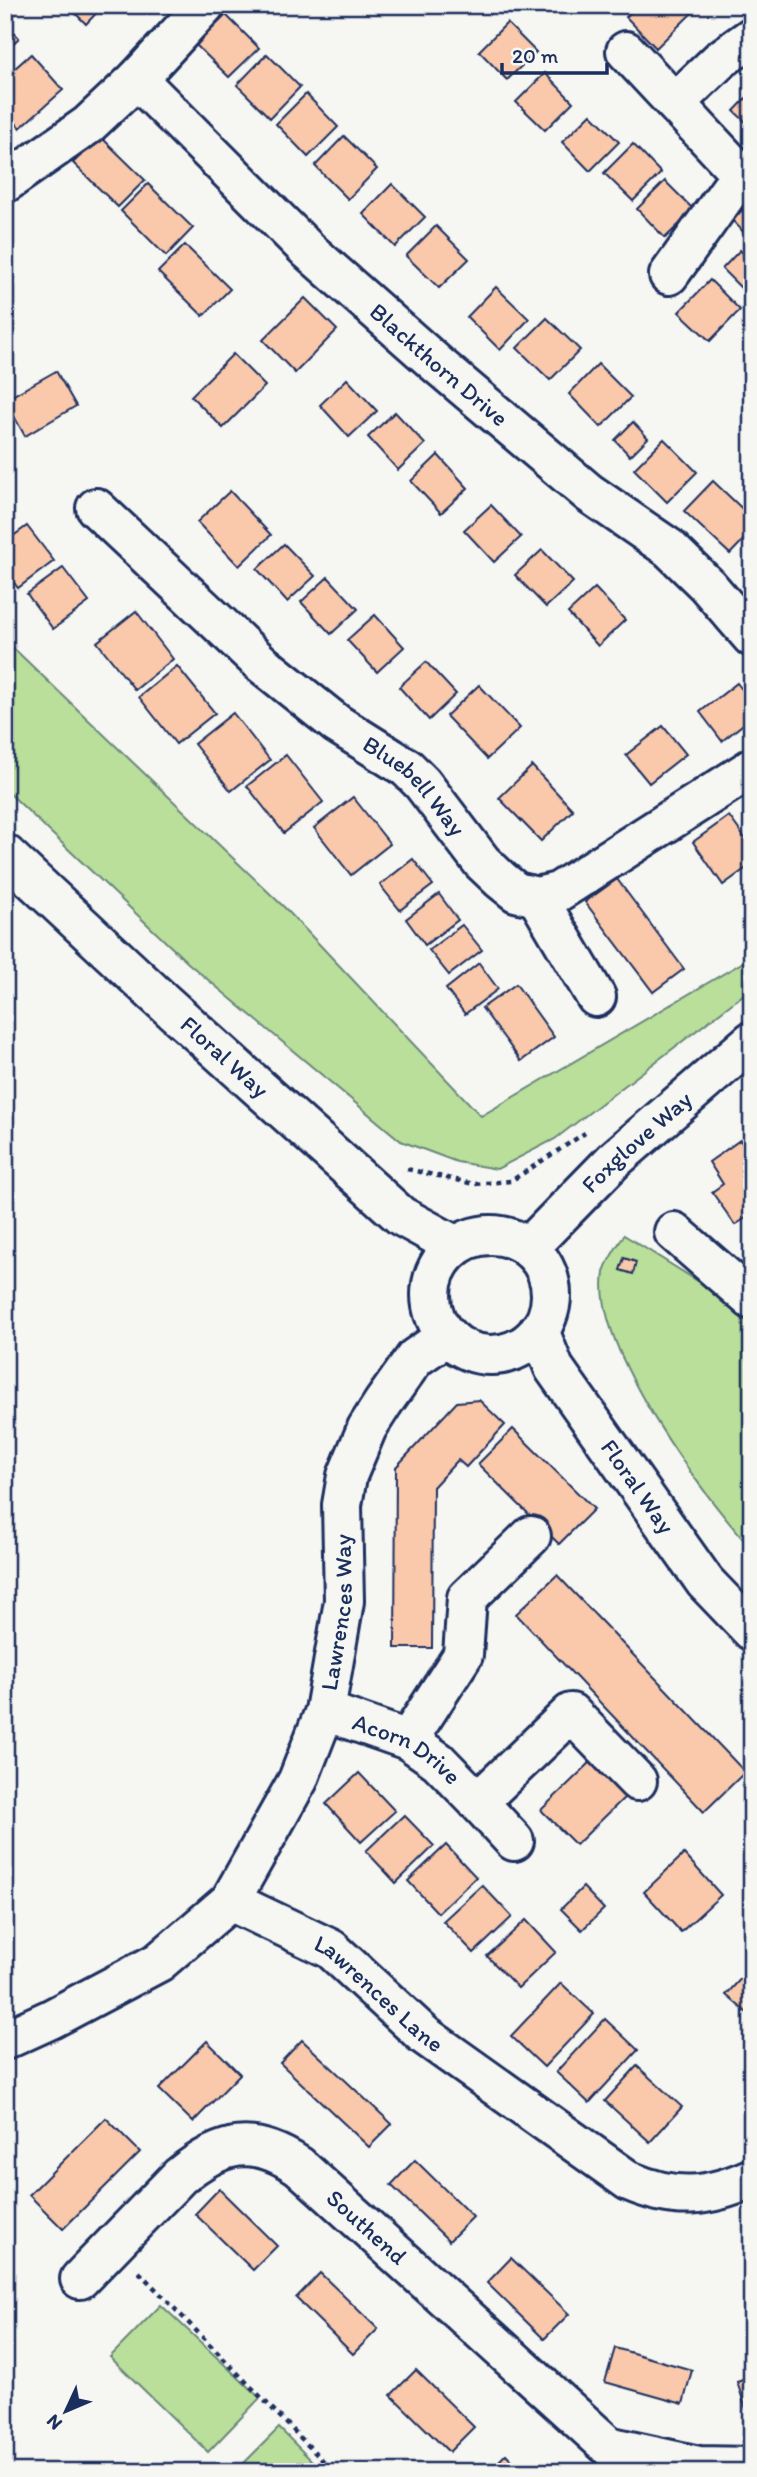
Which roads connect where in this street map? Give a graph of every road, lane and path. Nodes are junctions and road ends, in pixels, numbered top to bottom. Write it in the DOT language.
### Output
graph roads {
  1 [pos="205,5"];
  2 [pos="752,37"];
  3 [pos="626,51"];
  4 [pos="137,79"];
  5 [pos="676,103"];
  6 [pos="5,183"];
  7 [pos="669,275"];
  8 [pos="96,508"];
  9 [pos="752,637"];
  10 [pos="752,768"];
  11 [pos="5,854"];
  12 [pos="537,897"];
  13 [pos="596,997"];
  14 [pos="752,1041"];
  15 [pos="674,1232"];
  16 [pos="456,1246"];
  17 [pos="528,1248"];
  18 [pos="752,1300"];
  19 [pos="539,1330"];
  20 [pos="447,1336"];
  21 [pos="531,1536"];
  22 [pos="752,1632"];
  23 [pos="325,1711"];
  24 [pos="408,1740"];
  25 [pos="636,1781"];
  26 [pos="478,1802"];
  27 [pos="514,1841"];
  28 [pos="230,1901"];
  29 [pos="5,2040"];
  30 [pos="752,2178"];
  31 [pos="113,2245"];
  32 [pos="80,2279"];
  33 [pos="624,2460"];
  34 [pos="752,2467"];
  35 [pos="334,2472"];
  1 -- 4 [label="street"];
  2 -- 5 [label="street"];
  3 -- 5 [label="street"];
  4 -- 6 [label="street"];
  4 -- 9 [label="street, Blackthorn Drive"];
  5 -- 7 [label="street"];
  8 -- 12 [label="street, Bluebell Way"];
  10 -- 12 [label="street"];
  11 -- 16 [label="street, Floral Way"];
  12 -- 13 [label="street"];
  14 -- 17 [label="street, Foxglove Way"];
  15 -- 18 [label="street"];
  16 -- 17 [label="street"];
  16 -- 20 [label="street"];
  17 -- 19 [label="street"];
  19 -- 20 [label="street"];
  19 -- 22 [label="street, Floral Way"];
  20 -- 23 [label="street, Lawrences Way"];
  21 -- 24 [label="street"];
  23 -- 24 [label="street, Acorn Drive"];
  23 -- 28 [label="street, Lawrences Way"];
  24 -- 26 [label="street, Acorn Drive"];
  25 -- 26 [label="street, Acorn Drive"];
  26 -- 27 [label="street, Acorn Drive"];
  28 -- 29 [label="street"];
  28 -- 30 [label="street, Lawrences Lane"];
  31 -- 32 [label="street, Southend"];
  31 -- 33 [label="street, Southend"];
  31 -- 35 [label="path"];
  33 -- 34 [label="street"];
}
